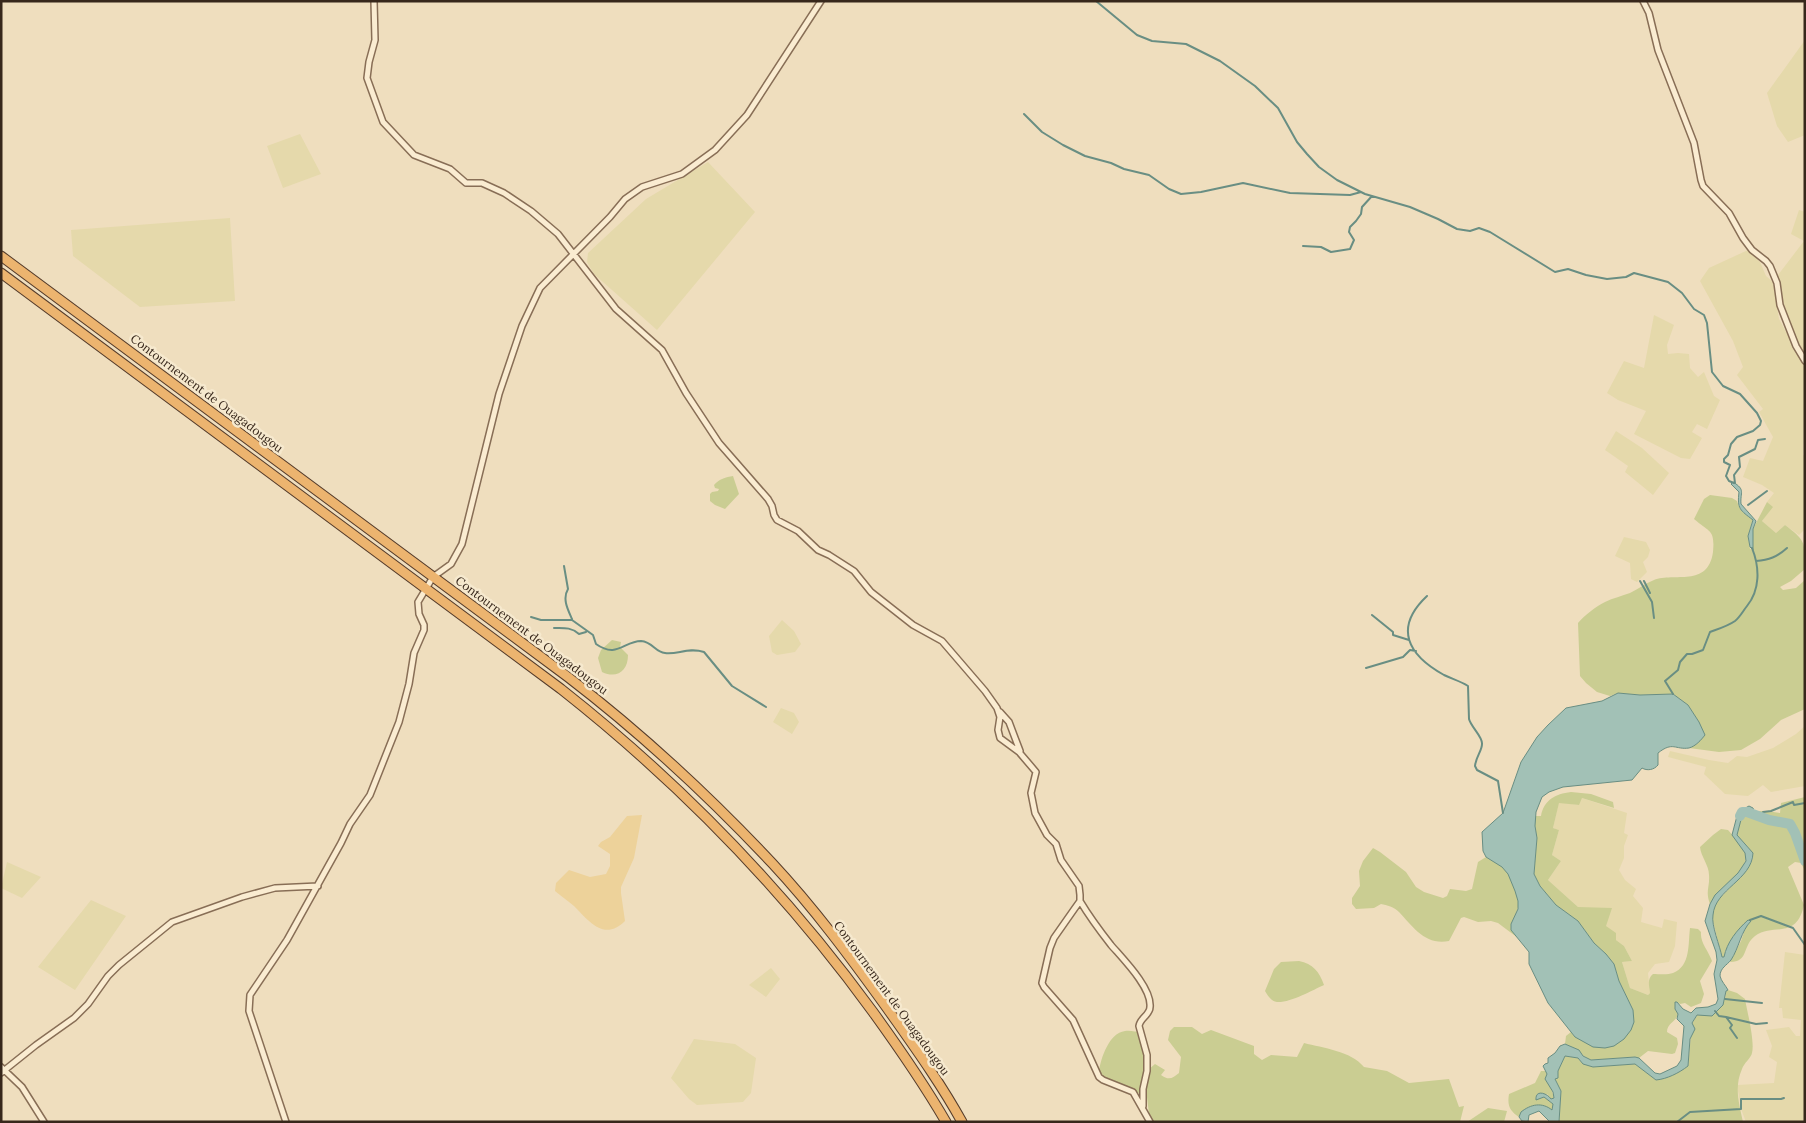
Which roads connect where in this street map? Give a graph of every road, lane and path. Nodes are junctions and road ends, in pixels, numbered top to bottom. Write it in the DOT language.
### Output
graph roads {
  1 [pos="374,1"];
  2 [pos="821,1"];
  3 [pos="1643,1"];
  4 [pos="574,253"];
  5 [pos="1,256"];
  6 [pos="1,273"];
  7 [pos="1805,361"];
  8 [pos="433,577"];
  9 [pos="426,589"];
  10 [pos="997,708"];
  11 [pos="1021,755"];
  12 [pos="318,886"];
  13 [pos="1080,901"];
  14 [pos="3,1070"];
  15 [pos="1144,1108"];
  16 [pos="44,1122"];
  17 [pos="286,1122"];
  18 [pos="946,1122"];
  19 [pos="962,1122"];
  20 [pos="1150,1122"];
  1 -- 4 [label="street"];
  2 -- 4 [label="street"];
  3 -- 7 [label="street"];
  4 -- 8 [label="street"];
  4 -- 10 [label="street"];
  5 -- 8 [label="highway, Contournement de Ouagadougou"];
  6 -- 9 [label="highway, Contournement de Ouagadougou"];
  8 -- 9 [label="street"];
  8 -- 19 [label="highway, Contournement de Ouagadougou"];
  9 -- 12 [label="street"];
  9 -- 18 [label="highway, Contournement de Ouagadougou"];
  10 -- 11 [label="street"];
  10 -- 11 [label="street"];
  11 -- 13 [label="street"];
  12 -- 14 [label="street"];
  12 -- 17 [label="street"];
  13 -- 15 [label="street"];
  13 -- 15 [label="street"];
  14 -- 16 [label="street"];
  15 -- 20 [label="street"];
}
